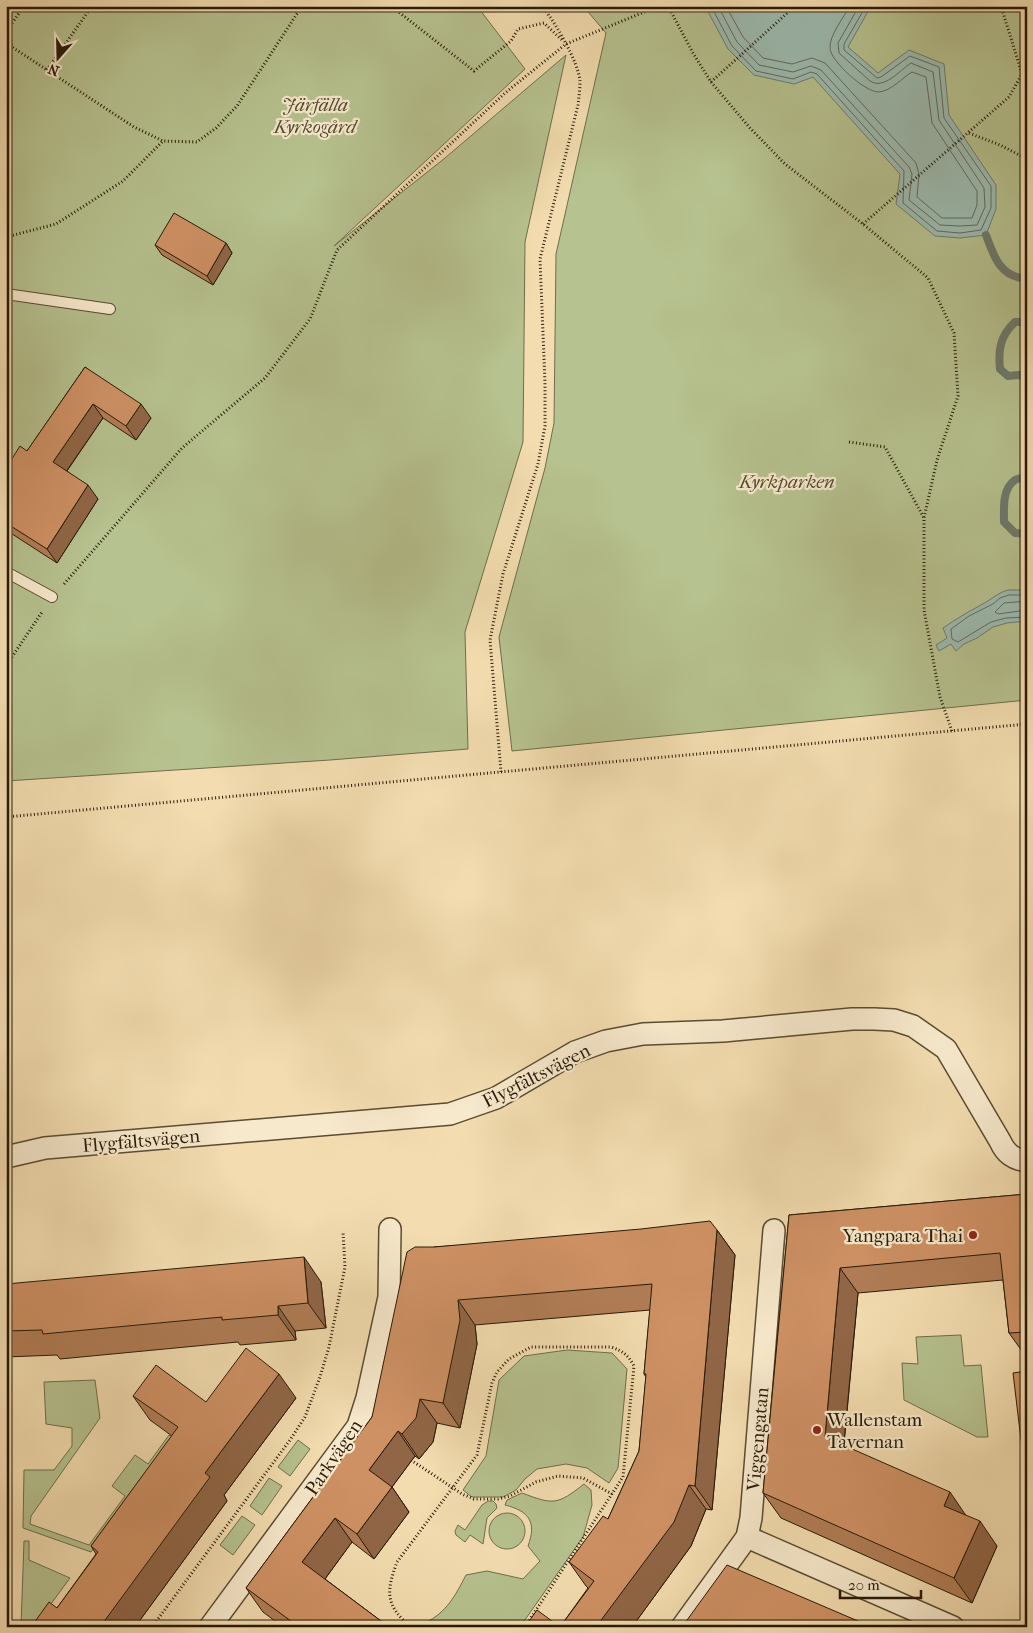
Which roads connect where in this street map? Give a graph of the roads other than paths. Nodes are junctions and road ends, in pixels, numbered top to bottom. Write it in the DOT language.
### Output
graph roads {
  1 [pos="6,294"];
  2 [pos="110,309"];
  3 [pos="6,572"];
  4 [pos="52,597"];
  5 [pos="6,1157"];
  6 [pos="1027,1161"];
  7 [pos="390,1229"];
  8 [pos="774,1230"];
  9 [pos="747,1537"];
  10 [pos="219,1624"];
  11 [pos="682,1627"];
  12 [pos="953,1627"];
  1 -- 2 [label="lane"];
  3 -- 4 [label="lane"];
  5 -- 6 [label="street, Flygfältsvägen"];
  7 -- 10 [label="street, Parkvägen"];
  8 -- 9 [label="street, Viggengatan"];
  9 -- 11 [label="street, Viggengatan"];
  9 -- 12 [label="street"];
}
